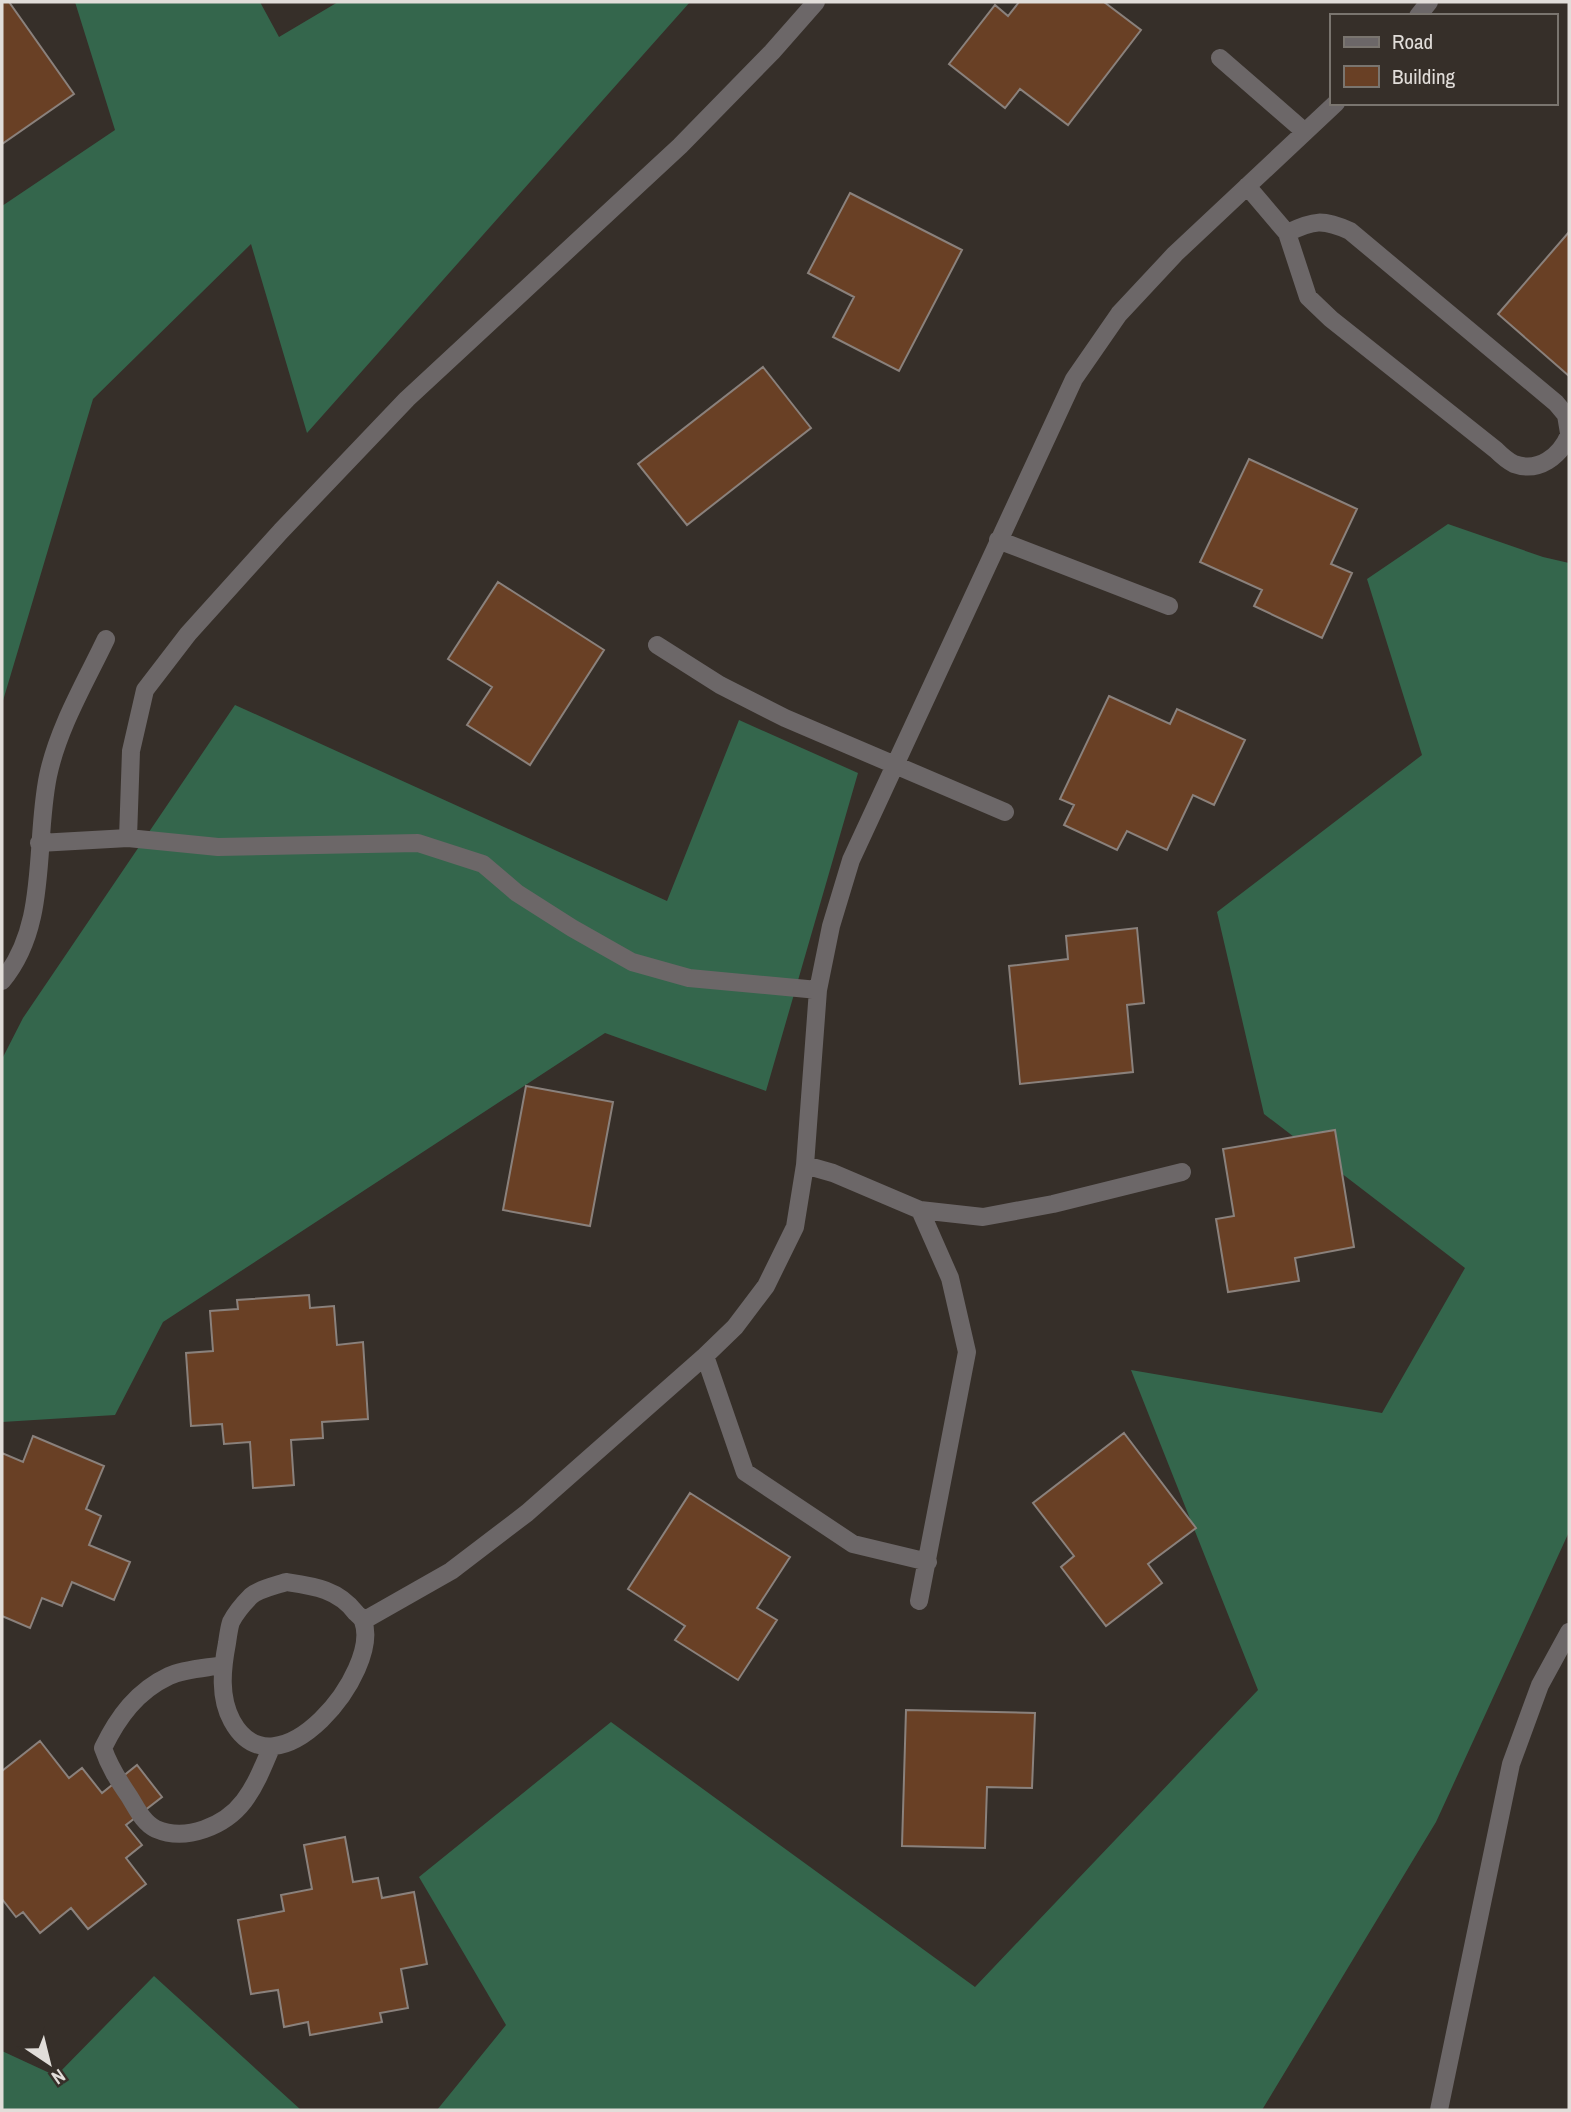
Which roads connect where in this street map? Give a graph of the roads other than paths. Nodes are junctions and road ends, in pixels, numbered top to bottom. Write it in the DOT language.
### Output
graph roads {
  1 [pos="816,2"];
  2 [pos="1220,58"];
  3 [pos="1334,105"];
  4 [pos="1305,132"];
  5 [pos="1247,187"];
  6 [pos="1287,233"];
  7 [pos="1569,434"];
  8 [pos="998,540"];
  9 [pos="1169,606"];
  10 [pos="106,639"];
  11 [pos="657,645"];
  12 [pos="896,764"];
  13 [pos="1005,812"];
  14 [pos="128,838"];
  15 [pos="39,843"];
  16 [pos="2,981"];
  17 [pos="818,990"];
  18 [pos="805,1165"];
  19 [pos="1182,1172"];
  20 [pos="920,1210"];
  21 [pos="705,1356"];
  22 [pos="928,1562"];
  23 [pos="919,1601"];
  24 [pos="363,1621"];
  25 [pos="1569,1632"];
  26 [pos="223,1665"];
  27 [pos="271,1748"];
  28 [pos="1439,2110"];
  1 -- 14 [label="street"];
  2 -- 4 [label="street"];
  3 -- 4 [label="street"];
  4 -- 5 [label="street"];
  5 -- 6 [label="street"];
  5 -- 8 [label="street"];
  6 -- 7 [label="street"];
  6 -- 7 [label="street"];
  8 -- 9 [label="street"];
  8 -- 12 [label="street"];
  10 -- 15 [label="street"];
  11 -- 12 [label="street"];
  12 -- 13 [label="street"];
  12 -- 17 [label="street"];
  14 -- 15 [label="street"];
  14 -- 17 [label="street"];
  15 -- 16 [label="street"];
  17 -- 18 [label="street"];
  18 -- 20 [label="street"];
  18 -- 21 [label="street"];
  19 -- 20 [label="street"];
  20 -- 22 [label="street"];
  21 -- 22 [label="street"];
  21 -- 24 [label="street"];
  22 -- 23 [label="street"];
  24 -- 26 [label="street"];
  24 -- 27 [label="street"];
  25 -- 28 [label="street"];
  26 -- 27 [label="street"];
  26 -- 27 [label="street"];
}
